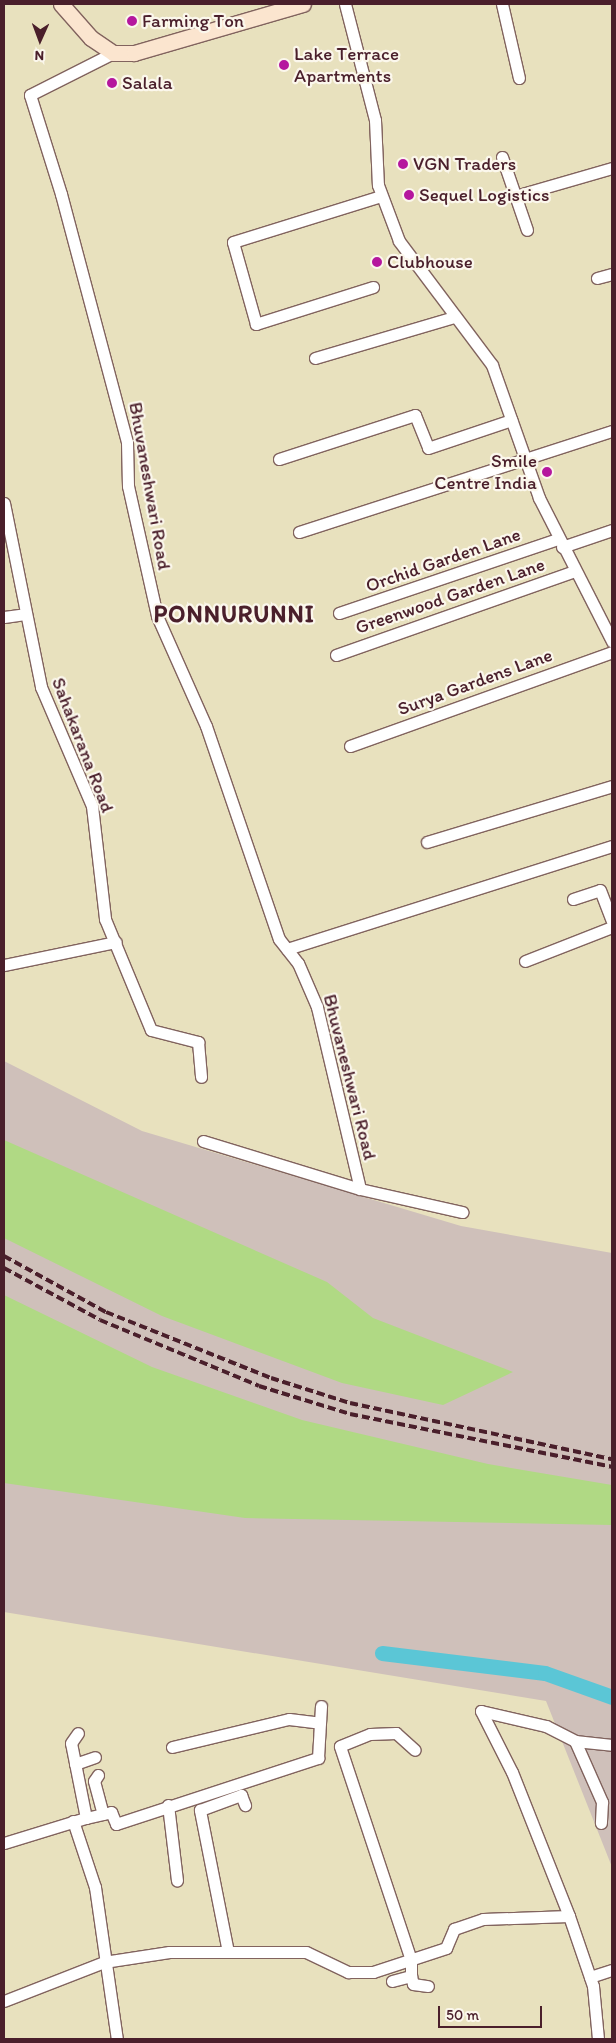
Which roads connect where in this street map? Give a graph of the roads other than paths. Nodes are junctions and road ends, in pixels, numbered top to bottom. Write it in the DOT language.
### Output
graph roads {
  1 [pos="61,4"];
  2 [pos="304,4"];
  3 [pos="345,4"];
  4 [pos="502,4"];
  5 [pos="113,53"];
  6 [pos="519,78"];
  7 [pos="502,157"];
  8 [pos="612,168"];
  9 [pos="382,196"];
  10 [pos="515,196"];
  11 [pos="527,230"];
  12 [pos="612,274"];
  13 [pos="597,278"];
  14 [pos="373,287"];
  15 [pos="454,317"];
  16 [pos="315,358"];
  17 [pos="511,420"];
  18 [pos="612,431"];
  19 [pos="526,458"];
  20 [pos="279,459"];
  21 [pos="4,502"];
  22 [pos="612,530"];
  23 [pos="299,532"];
  24 [pos="560,543"];
  25 [pos="575,570"];
  26 [pos="339,613"];
  27 [pos="25,614"];
  28 [pos="4,617"];
  29 [pos="612,641"];
  30 [pos="612,652"];
  31 [pos="336,655"];
  32 [pos="350,746"];
  33 [pos="612,786"];
  34 [pos="427,842"];
  35 [pos="612,846"];
  36 [pos="573,899"];
  37 [pos="612,921"];
  38 [pos="612,927"];
  39 [pos="116,942"];
  40 [pos="287,949"];
  41 [pos="524,960"];
  42 [pos="4,965"];
  43 [pos="201,1077"];
  44 [pos="203,1141"];
  45 [pos="360,1190"];
  46 [pos="462,1212"];
  47 [pos="321,1706"];
  48 [pos="320,1723"];
  49 [pos="78,1733"];
  50 [pos="575,1741"];
  51 [pos="319,1742"];
  52 [pos="612,1745"];
  53 [pos="340,1746"];
  54 [pos="172,1747"];
  55 [pos="415,1750"];
  56 [pos="95,1757"];
  57 [pos="76,1764"];
  58 [pos="98,1775"];
  59 [pos="197,1795"];
  60 [pos="168,1805"];
  61 [pos="245,1806"];
  62 [pos="200,1810"];
  63 [pos="102,1814"];
  64 [pos="86,1818"];
  65 [pos="73,1821"];
  66 [pos="601,1823"];
  67 [pos="4,1843"];
  68 [pos="177,1880"];
  69 [pos="570,1916"];
  70 [pos="228,1952"];
  71 [pos="411,1960"];
  72 [pos="104,1962"];
  73 [pos="612,1970"];
  74 [pos="411,1976"];
  75 [pos="590,1977"];
  76 [pos="392,1981"];
  77 [pos="428,1986"];
  78 [pos="4,2001"];
  79 [pos="118,2039"];
  80 [pos="598,2039"];
  1 -- 5 [label="main road"];
  2 -- 5 [label="main road"];
  3 -- 9 [label="street"];
  4 -- 6 [label="street"];
  5 -- 40 [label="street, Bhuvaneshwari Road"];
  7 -- 10 [label="street"];
  8 -- 10 [label="street"];
  9 -- 14 [label="street"];
  9 -- 15 [label="street"];
  10 -- 11 [label="street"];
  12 -- 13 [label="street"];
  15 -- 16 [label="street"];
  15 -- 17 [label="street"];
  17 -- 19 [label="street"];
  17 -- 20 [label="street"];
  18 -- 19 [label="street"];
  19 -- 23 [label="street"];
  19 -- 24 [label="street"];
  21 -- 27 [label="street, Sahakarana Road"];
  22 -- 24 [label="street, Orchid Garden Lane"];
  24 -- 25 [label="street"];
  24 -- 26 [label="street, Orchid Garden Lane"];
  25 -- 29 [label="street"];
  25 -- 31 [label="street, Greenwood Garden Lane"];
  27 -- 28 [label="street"];
  27 -- 39 [label="street, Sahakarana Road"];
  30 -- 32 [label="street, Surya Gardens Lane"];
  33 -- 34 [label="street"];
  35 -- 40 [label="street"];
  36 -- 37 [label="street"];
  38 -- 41 [label="street"];
  39 -- 42 [label="street"];
  39 -- 43 [label="street, Sahakarana Road"];
  40 -- 45 [label="street, Bhuvaneshwari Road"];
  44 -- 45 [label="street"];
  45 -- 46 [label="street"];
  47 -- 48 [label="street"];
  48 -- 51 [label="street"];
  48 -- 54 [label="street"];
  49 -- 57 [label="street"];
  50 -- 52 [label="street"];
  50 -- 66 [label="street"];
  50 -- 69 [label="street"];
  51 -- 53 [label="street"];
  51 -- 59 [label="street"];
  53 -- 55 [label="street"];
  53 -- 71 [label="street"];
  56 -- 57 [label="street"];
  57 -- 64 [label="street"];
  58 -- 63 [label="street"];
  59 -- 60 [label="street"];
  59 -- 62 [label="street"];
  60 -- 63 [label="street"];
  60 -- 68 [label="street"];
  61 -- 62 [label="street"];
  62 -- 70 [label="street"];
  63 -- 64 [label="street"];
  64 -- 65 [label="street"];
  65 -- 67 [label="street"];
  65 -- 72 [label="street"];
  69 -- 71 [label="street"];
  69 -- 75 [label="street"];
  70 -- 71 [label="street"];
  70 -- 72 [label="street"];
  71 -- 74 [label="street"];
  72 -- 78 [label="street"];
  72 -- 79 [label="street"];
  73 -- 75 [label="street"];
  74 -- 76 [label="street"];
  74 -- 77 [label="street"];
  75 -- 80 [label="street"];
}
